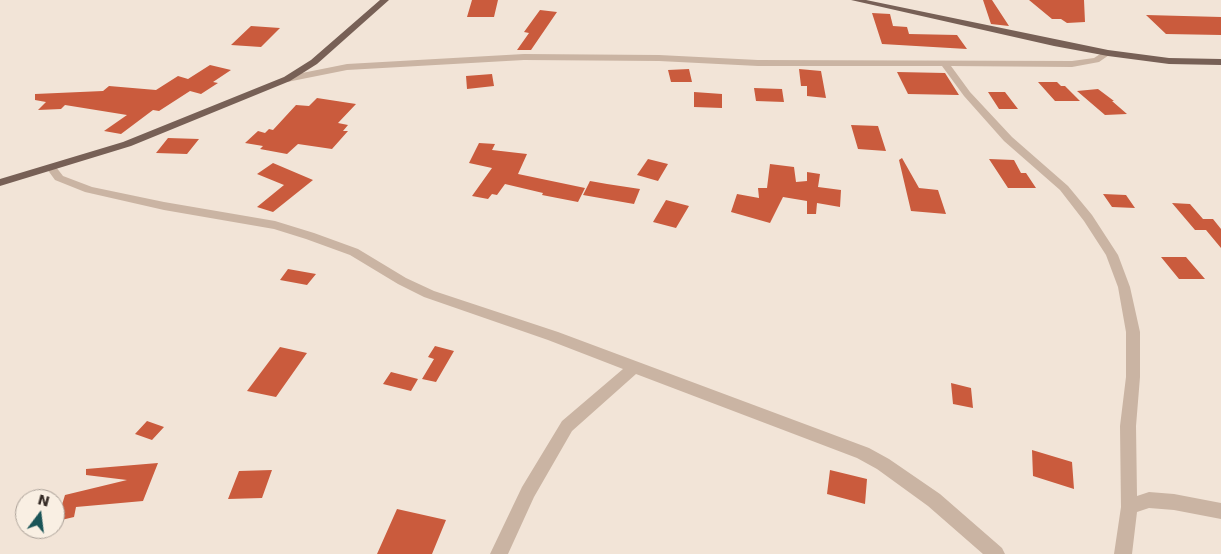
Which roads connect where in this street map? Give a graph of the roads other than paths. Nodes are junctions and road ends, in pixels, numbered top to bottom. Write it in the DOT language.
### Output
graph roads {
  1 [pos="385,0"];
  2 [pos="855,0"];
  3 [pos="1108,53"];
  4 [pos="1221,62"];
  5 [pos="946,64"];
  6 [pos="287,79"];
  7 [pos="52,169"];
  8 [pos="0,183"];
  9 [pos="634,368"];
  10 [pos="1129,507"];
  11 [pos="1221,511"];
  12 [pos="499,554"];
  13 [pos="996,554"];
  14 [pos="1123,554"];
  1 -- 6 [label="main road"];
  2 -- 3 [label="main road"];
  3 -- 4 [label="main road"];
  3 -- 5 [label="street"];
  5 -- 6 [label="street"];
  5 -- 10 [label="street"];
  6 -- 7 [label="main road"];
  7 -- 8 [label="main road"];
  7 -- 9 [label="street"];
  9 -- 12 [label="street"];
  9 -- 13 [label="street"];
  10 -- 11 [label="street"];
  10 -- 14 [label="street"];
}
